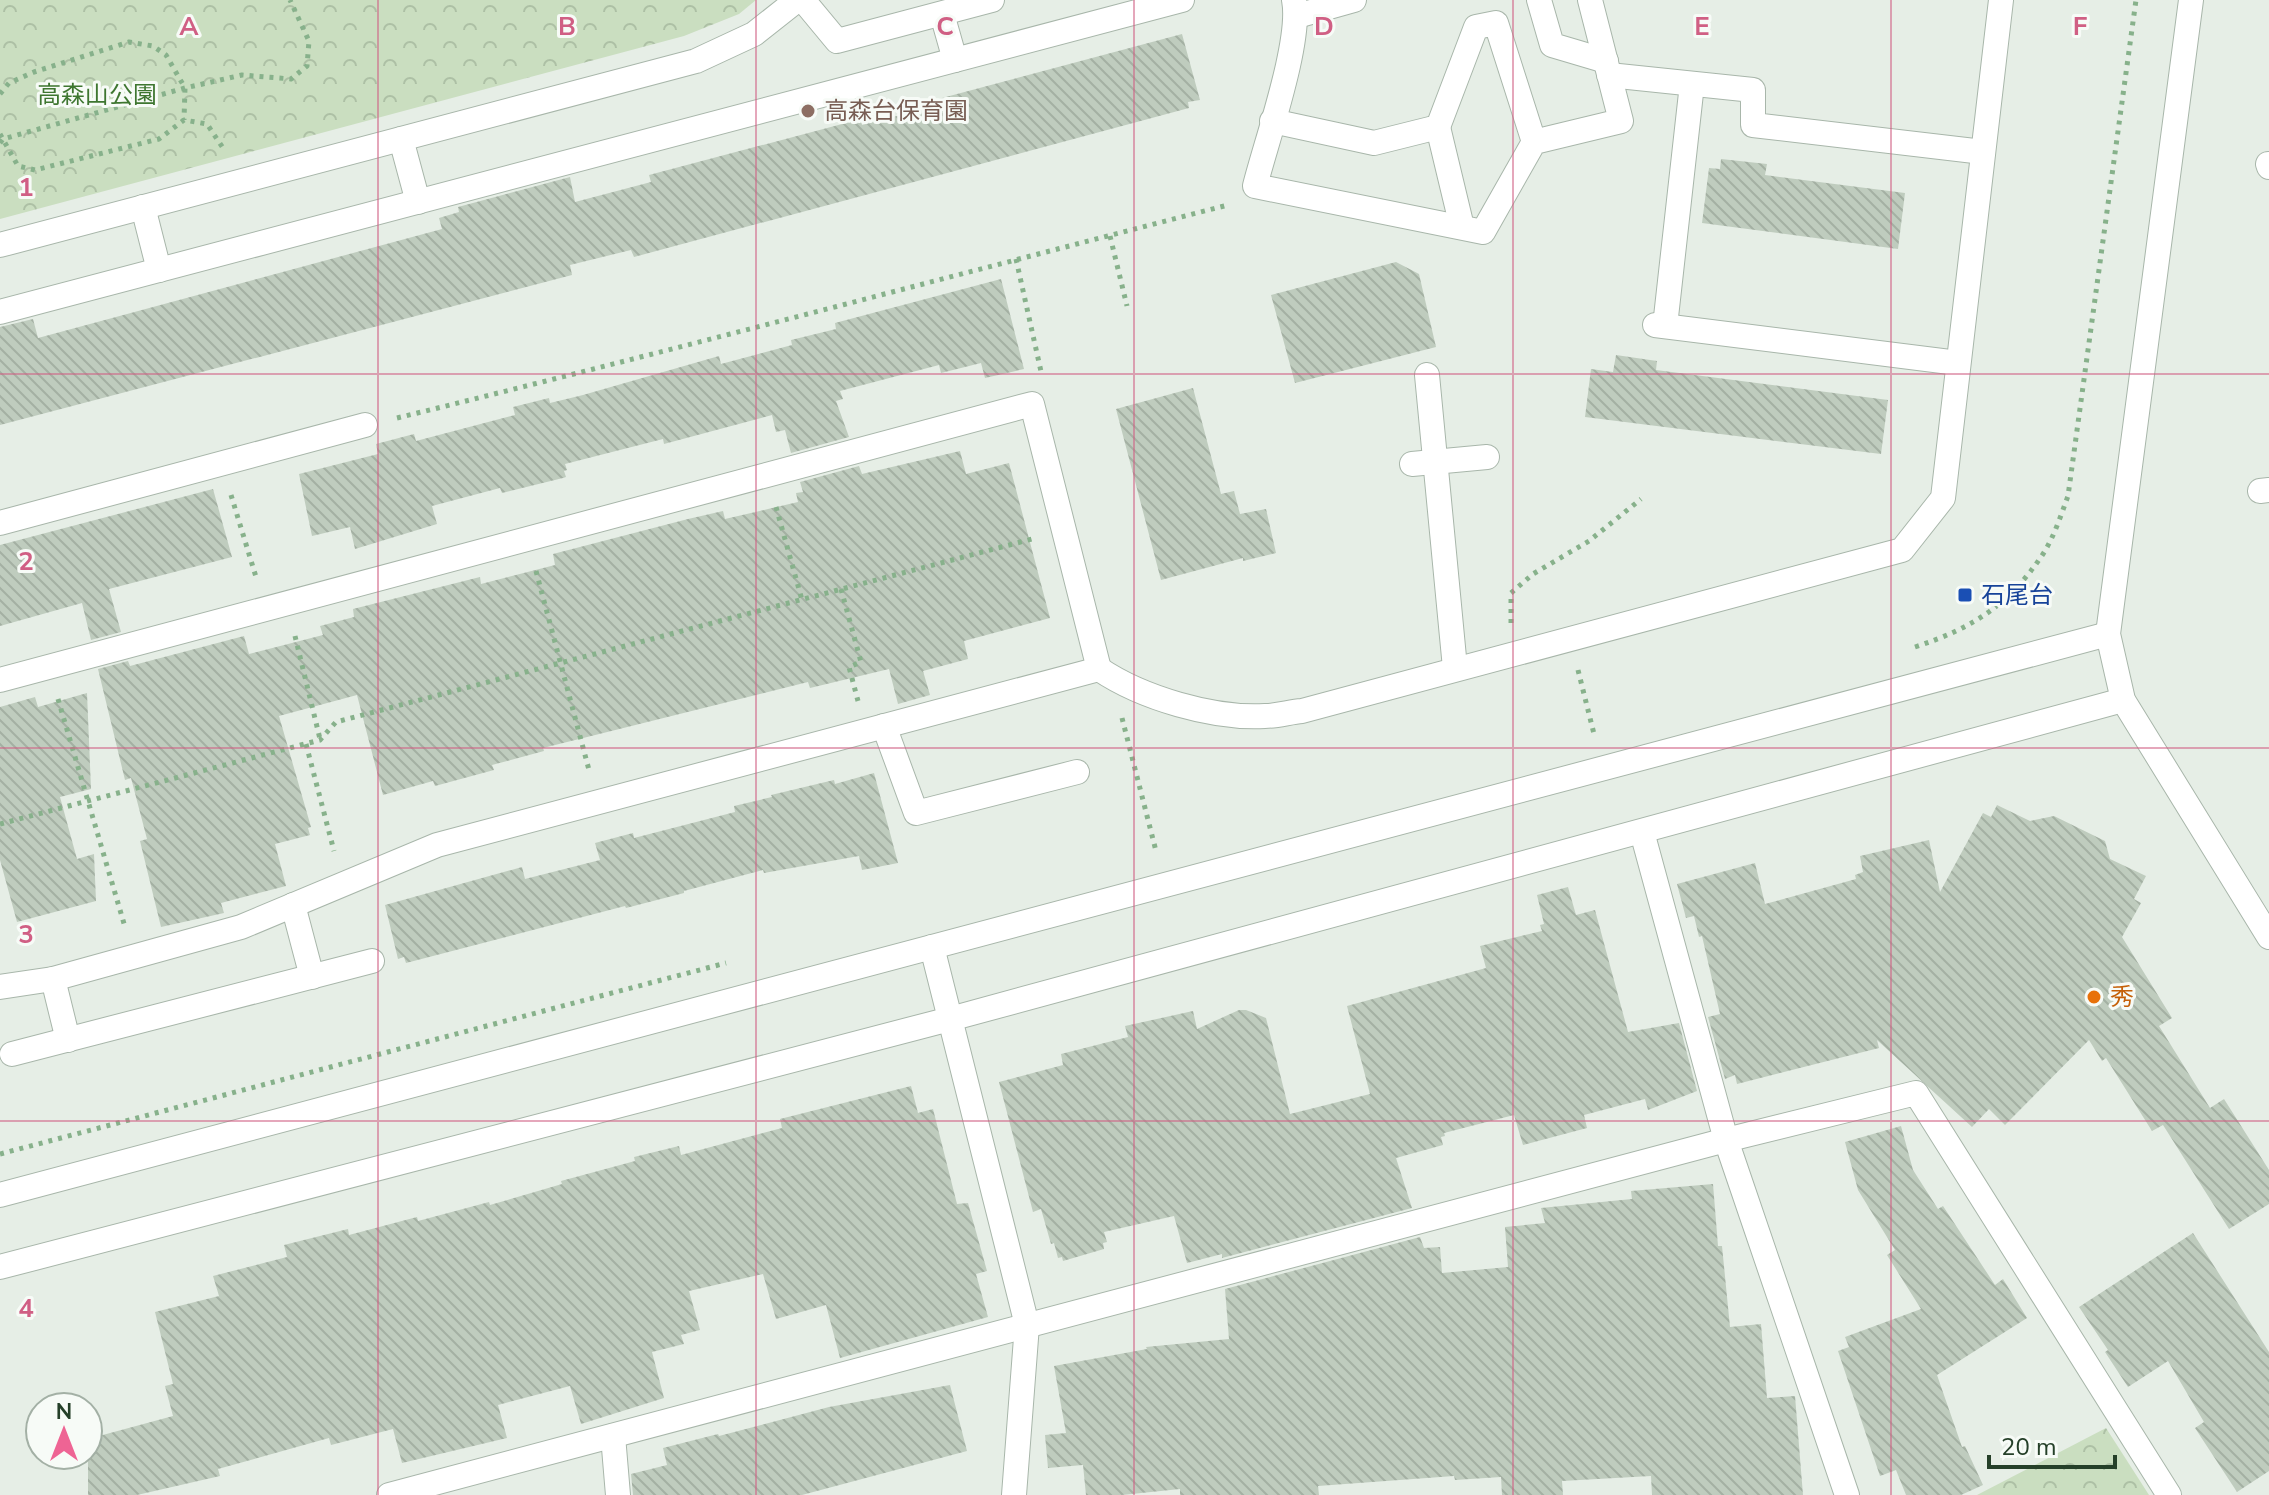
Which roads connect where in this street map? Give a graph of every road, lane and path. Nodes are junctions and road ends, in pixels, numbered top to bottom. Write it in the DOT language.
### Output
graph roads {
  1 [pos="290,0"];
  2 [pos="797,0"];
  3 [pos="803,0"];
  4 [pos="992,0"];
  5 [pos="1182,0"];
  6 [pos="1354,0"];
  7 [pos="1539,0"];
  8 [pos="1590,0"];
  9 [pos="2001,0"];
  10 [pos="2136,0"];
  11 [pos="2191,0"];
  12 [pos="1295,8"];
  13 [pos="942,14"];
  14 [pos="955,60"];
  15 [pos="1608,68"];
  16 [pos="1692,84"];
  17 [pos="185,88"];
  18 [pos="0,94"];
  19 [pos="184,120"];
  20 [pos="1272,121"];
  21 [pos="1438,127"];
  22 [pos="1,139"];
  23 [pos="401,139"];
  24 [pos="1534,142"];
  25 [pos="1983,152"];
  26 [pos="236,182"];
  27 [pos="1255,186"];
  28 [pos="418,202"];
  29 [pos="143,207"];
  30 [pos="1462,227"];
  31 [pos="1110,236"];
  32 [pos="0,245"];
  33 [pos="1016,259"];
  34 [pos="159,270"];
  35 [pos="1127,306"];
  36 [pos="0,312"];
  37 [pos="1958,363"];
  38 [pos="1427,375"];
  39 [pos="1043,382"];
  40 [pos="365,425"];
  41 [pos="1487,457"];
  42 [pos="1424,464"];
  43 [pos="767,475"];
  44 [pos="1641,499"];
  45 [pos="0,523"];
  46 [pos="1064,531"];
  47 [pos="527,539"];
  48 [pos="841,589"];
  49 [pos="802,600"];
  50 [pos="1511,632"];
  51 [pos="2108,634"];
  52 [pos="1571,638"];
  53 [pos="1903,652"];
  54 [pos="562,662"];
  55 [pos="49,667"];
  56 [pos="1455,668"];
  57 [pos="1099,669"];
  58 [pos="0,680"];
  59 [pos="1121,684"];
  60 [pos="2123,700"];
  61 [pos="875,728"];
  62 [pos="1609,730"];
  63 [pos="1594,734"];
  64 [pos="1579,738"];
  65 [pos="306,744"];
  66 [pos="1077,772"];
  67 [pos="88,801"];
  68 [pos="598,802"];
  69 [pos="0,824"];
  70 [pos="1642,832"];
  71 [pos="1171,847"];
  72 [pos="343,884"];
  73 [pos="293,905"];
  74 [pos="2269,937"];
  75 [pos="932,947"];
  76 [pos="134,956"];
  77 [pos="740,960"];
  78 [pos="372,961"];
  79 [pos="312,977"];
  80 [pos="53,979"];
  81 [pos="0,987"];
  82 [pos="950,1019"];
  83 [pos="68,1040"];
  84 [pos="12,1054"];
  85 [pos="1726,1140"];
  86 [pos="0,1154"];
  87 [pos="0,1195"];
  88 [pos="0,1267"];
  89 [pos="1027,1325"];
  90 [pos="613,1436"];
  91 [pos="389,1495"];
  92 [pos="618,1495"];
  93 [pos="1014,1495"];
  94 [pos="1847,1495"];
  95 [pos="2169,1495"];
  1 -- 17 [label="path"];
  2 -- 23 [label="street"];
  3 -- 13 [label="street"];
  4 -- 13 [label="street"];
  5 -- 14 [label="street"];
  6 -- 12 [label="street"];
  7 -- 15 [label="street"];
  8 -- 15 [label="street"];
  9 -- 25 [label="street"];
  10 -- 53 [label="path"];
  11 -- 51 [label="street"];
  12 -- 20 [label="street"];
  13 -- 14 [label="street"];
  14 -- 28 [label="street"];
  15 -- 16 [label="street"];
  15 -- 24 [label="street"];
  16 -- 25 [label="street"];
  16 -- 37 [label="street"];
  17 -- 18 [label="path"];
  17 -- 19 [label="path"];
  17 -- 22 [label="path"];
  19 -- 22 [label="path"];
  19 -- 26 [label="path"];
  20 -- 21 [label="street"];
  20 -- 27 [label="street"];
  21 -- 24 [label="street"];
  21 -- 30 [label="street"];
  23 -- 26 [label="street"];
  23 -- 28 [label="street"];
  24 -- 30 [label="street"];
  25 -- 37 [label="street"];
  26 -- 29 [label="street"];
  27 -- 30 [label="street"];
  27 -- 31 [label="path"];
  28 -- 34 [label="street"];
  29 -- 32 [label="street"];
  29 -- 34 [label="street"];
  31 -- 33 [label="path"];
  31 -- 35 [label="path"];
  33 -- 39 [label="path"];
  33 -- 40 [label="path"];
  34 -- 36 [label="street"];
  37 -- 52 [label="street"];
  38 -- 42 [label="street"];
  40 -- 45 [label="street"];
  41 -- 42 [label="street"];
  42 -- 56 [label="street"];
  43 -- 46 [label="street"];
  43 -- 47 [label="street"];
  43 -- 49 [label="path"];
  44 -- 50 [label="path"];
  46 -- 48 [label="path"];
  46 -- 57 [label="street"];
  47 -- 54 [label="path"];
  47 -- 55 [label="street"];
  48 -- 49 [label="path"];
  48 -- 61 [label="path"];
  49 -- 54 [label="path"];
  51 -- 60 [label="street"];
  51 -- 75 [label="street"];
  52 -- 56 [label="street"];
  52 -- 63 [label="path"];
  54 -- 65 [label="path"];
  54 -- 68 [label="path"];
  55 -- 58 [label="street"];
  55 -- 67 [label="path"];
  56 -- 59 [label="street"];
  57 -- 59 [label="street"];
  57 -- 61 [label="street"];
  59 -- 71 [label="path"];
  60 -- 70 [label="street"];
  60 -- 74 [label="street"];
  61 -- 66 [label="street"];
  61 -- 68 [label="street"];
  62 -- 63 [label="path"];
  63 -- 64 [label="path"];
  65 -- 67 [label="path"];
  65 -- 72 [label="path"];
  67 -- 69 [label="path"];
  67 -- 76 [label="path"];
  68 -- 72 [label="street"];
  70 -- 82 [label="street"];
  70 -- 85 [label="street"];
  72 -- 73 [label="street"];
  73 -- 76 [label="street"];
  73 -- 79 [label="street"];
  75 -- 82 [label="street"];
  75 -- 87 [label="street"];
  76 -- 80 [label="street"];
  77 -- 86 [label="path"];
  78 -- 79 [label="street"];
  79 -- 83 [label="street"];
  80 -- 81 [label="street"];
  80 -- 83 [label="street"];
  82 -- 88 [label="street"];
  82 -- 89 [label="street"];
  83 -- 84 [label="street"];
  85 -- 89 [label="street"];
  85 -- 94 [label="street"];
  85 -- 95 [label="street"];
  89 -- 90 [label="street"];
  89 -- 93 [label="street"];
  90 -- 91 [label="street"];
  90 -- 92 [label="street"];
}
